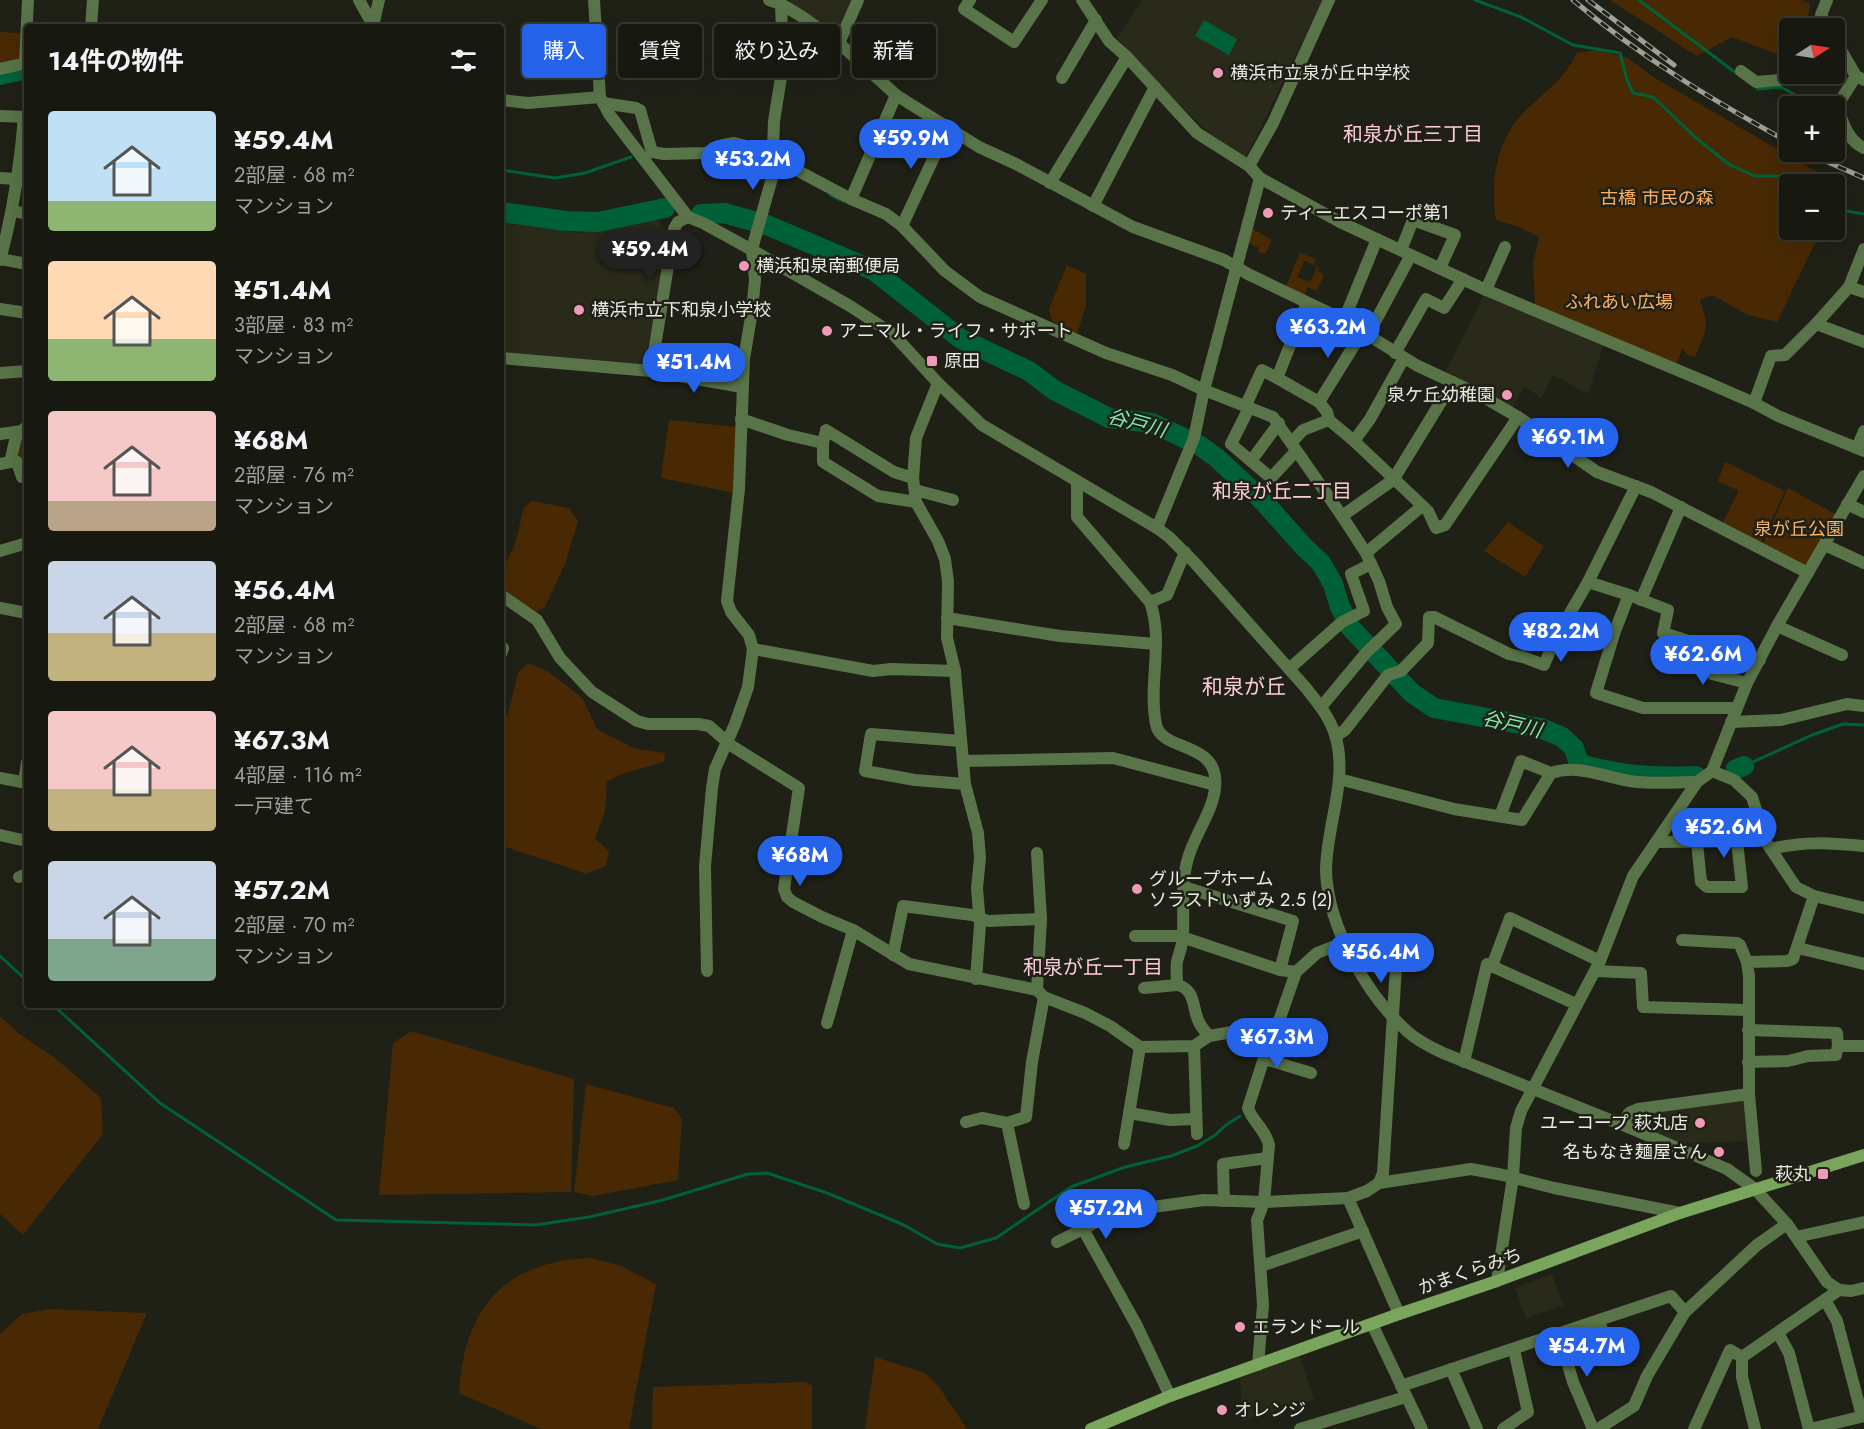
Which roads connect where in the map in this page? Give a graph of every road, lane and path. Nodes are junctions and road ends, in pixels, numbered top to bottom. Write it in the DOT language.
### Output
graph roads {
  1 [pos="28,0"];
  2 [pos="93,0"];
  3 [pos="359,0"];
  4 [pos="379,0"];
  5 [pos="594,0"];
  6 [pos="858,0"];
  7 [pos="970,0"];
  8 [pos="1042,0"];
  9 [pos="1082,0"];
  10 [pos="1329,0"];
  11 [pos="1827,0"];
  12 [pos="775,2"];
  13 [pos="1821,15"];
  14 [pos="1820,18"];
  15 [pos="1823,18"];
  16 [pos="1096,20"];
  17 [pos="27,24"];
  18 [pos="91,24"];
  19 [pos="372,24"];
  20 [pos="373,24"];
  21 [pos="812,24"];
  22 [pos="840,41"];
  23 [pos="840,44"];
  24 [pos="1845,55"];
  25 [pos="1127,57"];
  26 [pos="24,64"];
  27 [pos="0,69"];
  28 [pos="1741,71"];
  29 [pos="1062,78"];
  30 [pos="1860,78"];
  31 [pos="1779,80"];
  32 [pos="1155,87"];
  33 [pos="896,95"];
  34 [pos="504,100"];
  35 [pos="602,100"];
  36 [pos="0,116"];
  37 [pos="24,117"];
  38 [pos="948,127"];
  39 [pos="24,131"];
  40 [pos="1864,148"];
  41 [pos="773,162"];
  42 [pos="1248,166"];
  43 [pos="21,173"];
  44 [pos="0,178"];
  45 [pos="1260,178"];
  46 [pos="1050,183"];
  47 [pos="850,199"];
  48 [pos="1093,206"];
  49 [pos="13,212"];
  50 [pos="24,214"];
  51 [pos="688,218"];
  52 [pos="902,226"];
  53 [pos="1377,239"];
  54 [pos="2,243"];
  55 [pos="1505,247"];
  56 [pos="1864,249"];
  57 [pos="752,250"];
  58 [pos="1406,252"];
  59 [pos="0,259"];
  60 [pos="24,263"];
  61 [pos="1237,267"];
  62 [pos="1440,268"];
  63 [pos="1462,279"];
  64 [pos="1849,286"];
  65 [pos="1486,290"];
  66 [pos="1864,292"];
  67 [pos="1307,303"];
  68 [pos="0,309"];
  69 [pos="24,313"];
  70 [pos="1344,320"];
  71 [pos="1816,324"];
  72 [pos="1365,333"];
  73 [pos="1864,342"];
  74 [pos="1399,356"];
  75 [pos="504,358"];
  76 [pos="24,371"];
  77 [pos="651,371"];
  78 [pos="0,373"];
  79 [pos="1277,378"];
  80 [pos="1453,382"];
  81 [pos="938,383"];
  82 [pos="742,387"];
  83 [pos="1204,390"];
  84 [pos="1319,402"];
  85 [pos="1754,403"];
  86 [pos="1247,407"];
  87 [pos="1518,417"];
  88 [pos="741,419"];
  89 [pos="1329,420"];
  90 [pos="1279,423"];
  91 [pos="24,429"];
  92 [pos="24,430"];
  93 [pos="1864,431"];
  94 [pos="0,434"];
  95 [pos="1354,441"];
  96 [pos="823,443"];
  97 [pos="1294,446"];
  98 [pos="1860,449"];
  99 [pos="1251,461"];
  100 [pos="5,463"];
  101 [pos="1864,476"];
  102 [pos="24,477"];
  103 [pos="1393,480"];
  104 [pos="1077,482"];
  105 [pos="1636,486"];
  106 [pos="915,490"];
  107 [pos="953,500"];
  108 [pos="1847,504"];
  109 [pos="1421,507"];
  110 [pos="1681,507"];
  111 [pos="1864,512"];
  112 [pos="1342,516"];
  113 [pos="1157,528"];
  114 [pos="24,544"];
  115 [pos="1825,545"];
  116 [pos="0,551"];
  117 [pos="1185,552"];
  118 [pos="1368,559"];
  119 [pos="1864,563"];
  120 [pos="1808,573"];
  121 [pos="1588,582"];
  122 [pos="504,597"];
  123 [pos="1635,598"];
  124 [pos="1150,602"];
  125 [pos="0,608"];
  126 [pos="24,613"];
  127 [pos="947,618"];
  128 [pos="1777,626"];
  129 [pos="1679,638"];
  130 [pos="1156,644"];
  131 [pos="753,649"];
  132 [pos="1718,650"];
  133 [pos="1842,655"];
  134 [pos="1672,660"];
  135 [pos="1760,660"];
  136 [pos="1290,668"];
  137 [pos="955,671"];
  138 [pos="1747,683"];
  139 [pos="1864,706"];
  140 [pos="1321,707"];
  141 [pos="1737,708"];
  142 [pos="1731,722"];
  143 [pos="1335,736"];
  144 [pos="727,739"];
  145 [pos="961,741"];
  146 [pos="963,761"];
  147 [pos="1712,771"];
  148 [pos="1551,772"];
  149 [pos="0,778"];
  150 [pos="1339,779"];
  151 [pos="24,782"];
  152 [pos="1697,782"];
  153 [pos="965,784"];
  154 [pos="1215,785"];
  155 [pos="1500,816"];
  156 [pos="0,836"];
  157 [pos="24,840"];
  158 [pos="1657,842"];
  159 [pos="1697,843"];
  160 [pos="1864,846"];
  161 [pos="1771,849"];
  162 [pos="1037,854"];
  163 [pos="1184,887"];
  164 [pos="1814,896"];
  165 [pos="1864,908"];
  166 [pos="980,919"];
  167 [pos="1041,919"];
  168 [pos="853,930"];
  169 [pos="1135,936"];
  170 [pos="1183,938"];
  171 [pos="1682,940"];
  172 [pos="1346,944"];
  173 [pos="1798,948"];
  174 [pos="893,955"];
  175 [pos="1747,962"];
  176 [pos="1864,964"];
  177 [pos="1492,966"];
  178 [pos="1598,966"];
  179 [pos="1280,970"];
  180 [pos="707,971"];
  181 [pos="1296,972"];
  182 [pos="975,979"];
  183 [pos="1177,985"];
  184 [pos="1143,988"];
  185 [pos="1040,994"];
  186 [pos="1576,1004"];
  187 [pos="1748,1010"];
  188 [pos="1394,1018"];
  189 [pos="827,1023"];
  190 [pos="1748,1030"];
  191 [pos="1272,1033"];
  192 [pos="1209,1036"];
  193 [pos="1838,1046"];
  194 [pos="1864,1046"];
  195 [pos="1140,1047"];
  196 [pos="1194,1047"];
  197 [pos="1265,1059"];
  198 [pos="1464,1062"];
  199 [pos="1748,1062"];
  200 [pos="1311,1073"];
  201 [pos="1532,1089"];
  202 [pos="1749,1094"];
  203 [pos="1129,1113"];
  204 [pos="1195,1119"];
  205 [pos="966,1122"];
  206 [pos="1006,1123"];
  207 [pos="1623,1125"];
  208 [pos="1197,1134"];
  209 [pos="1125,1144"];
  210 [pos="1864,1155"];
  211 [pos="1268,1158"];
  212 [pos="1756,1171"];
  213 [pos="1513,1177"];
  214 [pos="1379,1183"];
  215 [pos="1755,1188"];
  216 [pos="1348,1198"];
  217 [pos="1224,1200"];
  218 [pos="1264,1202"];
  219 [pos="1024,1204"];
  220 [pos="1680,1213"];
  221 [pos="1864,1222"];
  222 [pos="1787,1224"];
  223 [pos="1083,1229"];
  224 [pos="1363,1231"];
  225 [pos="1796,1237"];
  226 [pos="1057,1242"];
  227 [pos="1261,1266"];
  228 [pos="1497,1281"];
  229 [pos="1864,1288"];
  230 [pos="1839,1290"];
  231 [pos="1825,1300"];
  232 [pos="1685,1312"];
  233 [pos="1399,1314"];
  234 [pos="1599,1321"];
  235 [pos="1372,1324"];
  236 [pos="1778,1333"];
  237 [pos="1559,1335"];
  238 [pos="1514,1350"];
  239 [pos="1742,1357"];
  240 [pos="1567,1361"];
  241 [pos="1258,1365"];
  242 [pos="1451,1369"];
  243 [pos="1404,1392"];
  244 [pos="1170,1396"];
  245 [pos="1863,1416"];
  246 [pos="1091,1429"];
  247 [pos="1300,1429"];
  248 [pos="1422,1429"];
  249 [pos="1477,1429"];
  250 [pos="1503,1429"];
  251 [pos="1596,1429"];
  252 [pos="1694,1429"];
  253 [pos="1755,1429"];
  254 [pos="1810,1429"];
  1 -- 17 [label="street"];
  2 -- 18 [label="street"];
  3 -- 19 [label="street"];
  4 -- 20 [label="street"];
  5 -- 35 [label="street"];
  6 -- 22 [label="street"];
  7 -- 8 [label="street"];
  9 -- 16 [label="street"];
  10 -- 42 [label="street"];
  11 -- 13 [label="street"];
  12 -- 21 [label="street"];
  12 -- 41 [label="street"];
  13 -- 14 [label="street"];
  13 -- 15 [label="street"];
  16 -- 25 [label="street"];
  16 -- 29 [label="street"];
  23 -- 33 [label="street"];
  24 -- 30 [label="street"];
  25 -- 32 [label="street"];
  25 -- 46 [label="street"];
  26 -- 27 [label="street"];
  28 -- 31 [label="street"];
  30 -- 40 [label="street"];
  32 -- 42 [label="street"];
  32 -- 48 [label="street"];
  33 -- 38 [label="street"];
  33 -- 47 [label="street"];
  34 -- 35 [label="street"];
  35 -- 41 [label="street"];
  35 -- 51 [label="street"];
  36 -- 37 [label="street"];
  38 -- 46 [label="street"];
  38 -- 52 [label="street"];
  39 -- 43 [label="street"];
  41 -- 47 [label="street"];
  41 -- 57 [label="street"];
  42 -- 45 [label="street"];
  43 -- 44 [label="street"];
  43 -- 49 [label="street"];
  45 -- 53 [label="street"];
  45 -- 61 [label="street"];
  46 -- 48 [label="street"];
  47 -- 52 [label="street"];
  48 -- 61 [label="street"];
  49 -- 50 [label="street"];
  49 -- 54 [label="street"];
  51 -- 57 [label="street"];
  51 -- 77 [label="street"];
  52 -- 83 [label="street"];
  53 -- 58 [label="street"];
  53 -- 70 [label="street"];
  54 -- 59 [label="street"];
  55 -- 65 [label="street"];
  56 -- 64 [label="street"];
  57 -- 81 [label="street"];
  57 -- 82 [label="street"];
  58 -- 62 [label="street"];
  58 -- 62 [label="street"];
  58 -- 72 [label="street"];
  59 -- 60 [label="street"];
  61 -- 67 [label="street"];
  61 -- 83 [label="street"];
  62 -- 63 [label="street"];
  63 -- 65 [label="street"];
  63 -- 74 [label="street"];
  64 -- 66 [label="street"];
  64 -- 71 [label="street"];
  65 -- 85 [label="street"];
  67 -- 70 [label="street"];
  67 -- 79 [label="street"];
  68 -- 69 [label="street"];
  70 -- 72 [label="street"];
  71 -- 73 [label="street"];
  71 -- 85 [label="street"];
  72 -- 74 [label="street"];
  72 -- 84 [label="street"];
  74 -- 80 [label="street"];
  74 -- 95 [label="street"];
  75 -- 77 [label="street"];
  76 -- 78 [label="street"];
  77 -- 82 [label="street"];
  79 -- 84 [label="street"];
  79 -- 86 [label="street"];
  80 -- 87 [label="street"];
  80 -- 103 [label="street"];
  81 -- 104 [label="street"];
  81 -- 106 [label="street"];
  82 -- 88 [label="street"];
  83 -- 86 [label="street"];
  83 -- 113 [label="street"];
  84 -- 89 [label="street"];
  85 -- 98 [label="street"];
  86 -- 90 [label="street"];
  86 -- 99 [label="street"];
  87 -- 105 [label="street"];
  87 -- 109 [label="street"];
  88 -- 96 [label="street"];
  88 -- 131 [label="street"];
  89 -- 95 [label="street"];
  89 -- 97 [label="street"];
  90 -- 97 [label="street"];
  90 -- 99 [label="street"];
  91 -- 94 [label="street"];
  92 -- 100 [label="street"];
  93 -- 98 [label="street"];
  95 -- 103 [label="street"];
  96 -- 106 [label="street"];
  96 -- 106 [label="street"];
  97 -- 99 [label="street"];
  97 -- 112 [label="street"];
  100 -- 102 [label="street"];
  101 -- 108 [label="street"];
  103 -- 109 [label="street"];
  103 -- 112 [label="street"];
  104 -- 113 [label="street"];
  104 -- 124 [label="street"];
  105 -- 110 [label="street"];
  105 -- 121 [label="street"];
  106 -- 107 [label="street"];
  106 -- 127 [label="street"];
  108 -- 111 [label="street"];
  108 -- 115 [label="street"];
  109 -- 118 [label="street"];
  110 -- 120 [label="street"];
  110 -- 123 [label="street"];
  112 -- 118 [label="street"];
  113 -- 117 [label="street"];
  114 -- 116 [label="street"];
  115 -- 119 [label="street"];
  115 -- 120 [label="street"];
  117 -- 124 [label="street"];
  117 -- 136 [label="street"];
  118 -- 136 [label="street"];
  118 -- 140 [label="street"];
  120 -- 128 [label="street"];
  121 -- 123 [label="street"];
  121 -- 143 [label="street"];
  122 -- 144 [label="street"];
  123 -- 129 [label="street"];
  123 -- 141 [label="street"];
  124 -- 130 [label="street"];
  125 -- 126 [label="street"];
  127 -- 130 [label="street"];
  127 -- 137 [label="street"];
  128 -- 133 [label="street"];
  128 -- 135 [label="street"];
  129 -- 132 [label="street"];
  129 -- 134 [label="street"];
  130 -- 154 [label="street"];
  131 -- 137 [label="street"];
  131 -- 144 [label="street"];
  132 -- 135 [label="street"];
  132 -- 138 [label="street"];
  135 -- 138 [label="street"];
  136 -- 140 [label="street"];
  137 -- 145 [label="street"];
  138 -- 141 [label="street"];
  139 -- 142 [label="street"];
  140 -- 143 [label="street"];
  141 -- 142 [label="street"];
  142 -- 147 [label="street"];
  143 -- 150 [label="street"];
  144 -- 168 [label="street"];
  144 -- 180 [label="street"];
  145 -- 146 [label="street"];
  145 -- 153 [label="street"];
  146 -- 153 [label="street"];
  146 -- 154 [label="street"];
  147 -- 152 [label="street"];
  147 -- 161 [label="street"];
  148 -- 152 [label="street"];
  148 -- 155 [label="street"];
  148 -- 155 [label="street"];
  149 -- 151 [label="street"];
  150 -- 155 [label="street"];
  150 -- 172 [label="street"];
  152 -- 158 [label="street"];
  153 -- 166 [label="street"];
  154 -- 163 [label="street"];
  156 -- 157 [label="street"];
  158 -- 159 [label="street"];
  158 -- 178 [label="street"];
  159 -- 159 [label="street"];
  160 -- 161 [label="street"];
  161 -- 164 [label="street"];
  162 -- 167 [label="street"];
  163 -- 170 [label="street"];
  163 -- 179 [label="street"];
  164 -- 165 [label="street"];
  164 -- 173 [label="street"];
  166 -- 167 [label="street"];
  166 -- 174 [label="street"];
  166 -- 182 [label="street"];
  167 -- 185 [label="street"];
  168 -- 174 [label="street"];
  168 -- 189 [label="street"];
  169 -- 170 [label="street"];
  170 -- 179 [label="street"];
  170 -- 183 [label="street"];
  171 -- 175 [label="street"];
  172 -- 181 [label="street"];
  172 -- 188 [label="street"];
  172 -- 188 [label="street"];
  173 -- 175 [label="street"];
  173 -- 176 [label="street"];
  174 -- 182 [label="street"];
  175 -- 187 [label="street"];
  177 -- 178 [label="street"];
  177 -- 186 [label="street"];
  177 -- 198 [label="street"];
  178 -- 186 [label="street"];
  178 -- 187 [label="street"];
  179 -- 181 [label="street"];
  181 -- 191 [label="street"];
  182 -- 185 [label="street"];
  183 -- 184 [label="street"];
  183 -- 192 [label="street"];
  185 -- 195 [label="street"];
  185 -- 206 [label="street"];
  186 -- 201 [label="street"];
  187 -- 190 [label="street"];
  188 -- 198 [label="street"];
  188 -- 214 [label="street"];
  190 -- 193 [label="street"];
  190 -- 199 [label="street"];
  191 -- 192 [label="street"];
  191 -- 197 [label="street"];
  192 -- 196 [label="street"];
  193 -- 194 [label="street"];
  193 -- 199 [label="street"];
  195 -- 196 [label="street"];
  195 -- 203 [label="street"];
  196 -- 204 [label="street"];
  197 -- 200 [label="street"];
  197 -- 211 [label="street"];
  198 -- 201 [label="street"];
  199 -- 202 [label="street"];
  201 -- 207 [label="street"];
  201 -- 213 [label="street"];
  202 -- 207 [label="street"];
  202 -- 212 [label="street"];
  203 -- 204 [label="street"];
  203 -- 209 [label="street"];
  204 -- 208 [label="street"];
  205 -- 206 [label="street"];
  206 -- 219 [label="street"];
  207 -- 215 [label="street"];
  210 -- 215 [label="main road, かまくらみち"];
  211 -- 217 [label="street"];
  211 -- 218 [label="street"];
  213 -- 214 [label="street"];
  213 -- 220 [label="street"];
  213 -- 228 [label="street"];
  214 -- 216 [label="street"];
  215 -- 220 [label="main road, かまくらみち"];
  215 -- 222 [label="street"];
  216 -- 218 [label="street"];
  216 -- 224 [label="street"];
  217 -- 218 [label="street"];
  217 -- 223 [label="street"];
  218 -- 227 [label="street"];
  220 -- 228 [label="main road, かまくらみち"];
  221 -- 225 [label="street"];
  222 -- 225 [label="street"];
  222 -- 232 [label="street"];
  223 -- 226 [label="street"];
  223 -- 244 [label="street"];
  224 -- 227 [label="street"];
  224 -- 233 [label="street"];
  225 -- 230 [label="street"];
  227 -- 241 [label="street"];
  228 -- 233 [label="main road, かまくらみち"];
  229 -- 230 [label="street"];
  230 -- 231 [label="street"];
  231 -- 236 [label="street"];
  231 -- 245 [label="street"];
  232 -- 234 [label="street"];
  232 -- 251 [label="street"];
  233 -- 235 [label="main road, かまくらみち"];
  234 -- 237 [label="street"];
  234 -- 240 [label="street"];
  235 -- 241 [label="main road, かまくらみち"];
  235 -- 243 [label="street"];
  236 -- 239 [label="street"];
  236 -- 254 [label="street"];
  237 -- 238 [label="street"];
  237 -- 240 [label="street"];
  238 -- 242 [label="street"];
  238 -- 250 [label="street"];
  239 -- 252 [label="street"];
  239 -- 253 [label="street"];
  240 -- 251 [label="street"];
  241 -- 244 [label="main road, かまくらみち"];
  242 -- 243 [label="street"];
  242 -- 249 [label="street"];
  243 -- 247 [label="street"];
  243 -- 248 [label="street"];
  244 -- 246 [label="main road, かまくらみち"];
  245 -- 254 [label="street"];
}
